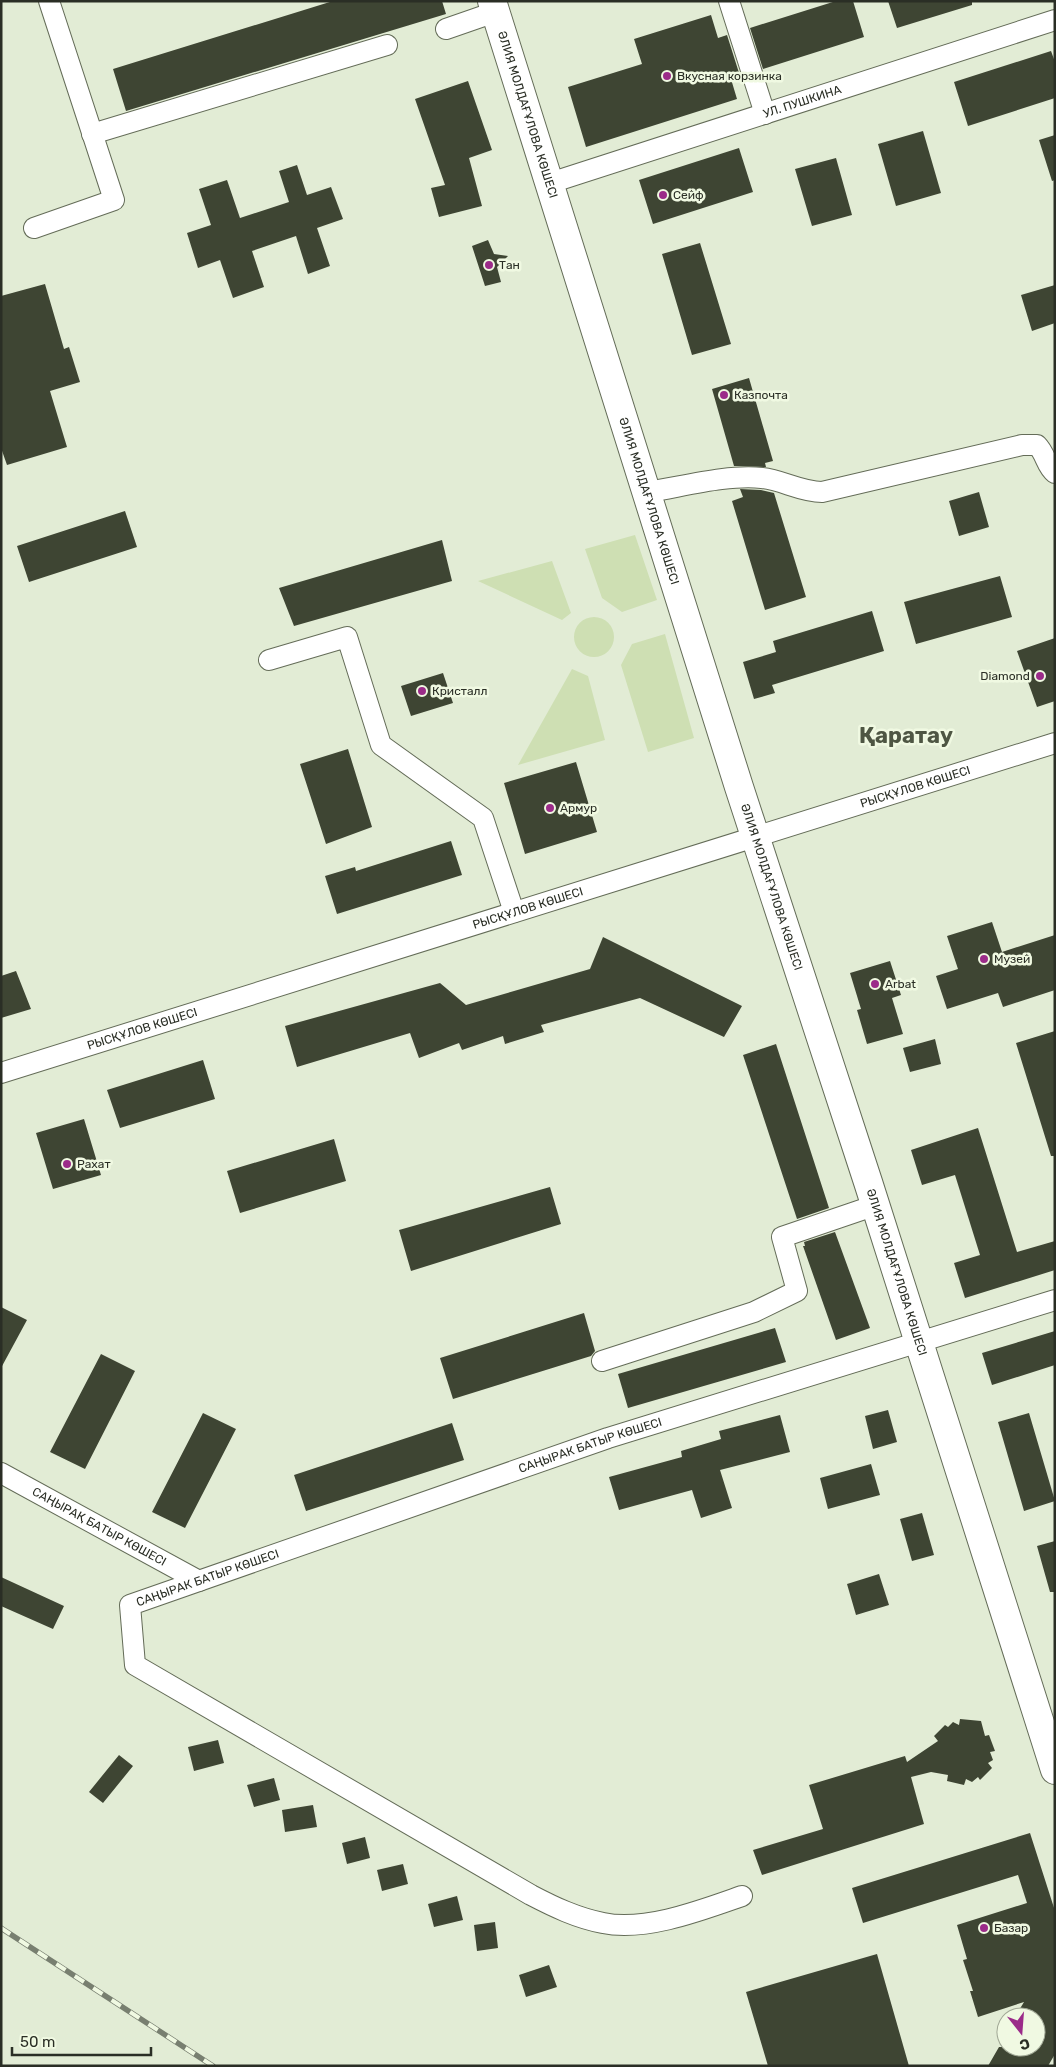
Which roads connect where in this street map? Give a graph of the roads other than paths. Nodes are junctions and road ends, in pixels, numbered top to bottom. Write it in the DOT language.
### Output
graph roads {
  1 [pos="50,1"];
  2 [pos="730,1"];
  3 [pos="493,7"];
  4 [pos="1055,20"];
  5 [pos="446,30"];
  6 [pos="387,45"];
  7 [pos="765,114"];
  8 [pos="92,134"];
  9 [pos="550,183"];
  10 [pos="34,228"];
  11 [pos="1055,473"];
  12 [pos="647,492"];
  13 [pos="270,660"];
  14 [pos="1055,743"];
  15 [pos="755,837"];
  16 [pos="514,912"];
  17 [pos="1,1073"];
  18 [pos="876,1205"];
  19 [pos="1055,1300"];
  20 [pos="919,1342"];
  21 [pos="602,1361"];
  22 [pos="1,1473"];
  23 [pos="199,1581"];
  24 [pos="1055,1770"];
  25 [pos="742,1896"];
  1 -- 8 [label="street"];
  2 -- 7 [label="street"];
  3 -- 5 [label="street"];
  3 -- 9 [label="street, ӘЛИЯ МОЛДАҒҰЛОВА КӨШЕСІ"];
  4 -- 7 [label="street, УЛ. ПУШКИНА"];
  6 -- 8 [label="street"];
  7 -- 9 [label="street, УЛ. ПУШКИНА"];
  8 -- 10 [label="street"];
  9 -- 12 [label="street, ӘЛИЯ МОЛДАҒҰЛОВА КӨШЕСІ"];
  11 -- 12 [label="street"];
  12 -- 15 [label="street, ӘЛИЯ МОЛДАҒҰЛОВА КӨШЕСІ"];
  13 -- 16 [label="street"];
  14 -- 15 [label="street, РЫСҚҰЛОВ КӨШЕСІ"];
  15 -- 16 [label="street, РЫСҚҰЛОВ КӨШЕСІ"];
  15 -- 18 [label="street, ӘЛИЯ МОЛДАҒҰЛОВА КӨШЕСІ"];
  16 -- 17 [label="street, РЫСҚҰЛОВ КӨШЕСІ"];
  18 -- 20 [label="street, ӘЛИЯ МОЛДАҒҰЛОВА КӨШЕСІ"];
  18 -- 21 [label="street"];
  19 -- 20 [label="street, САҢЫРАК БАТЫР КӨШЕСІ"];
  20 -- 23 [label="street, САҢЫРАК БАТЫР КӨШЕСІ"];
  20 -- 24 [label="street, ӘЛИЯ МОЛДАҒҰЛОВА КӨШЕСІ"];
  22 -- 23 [label="street, САҢЫРАҚ БАТЫР КӨШЕСІ"];
  23 -- 25 [label="street, САҢЫРАК БАТЫР КӨШЕСІ"];
}
